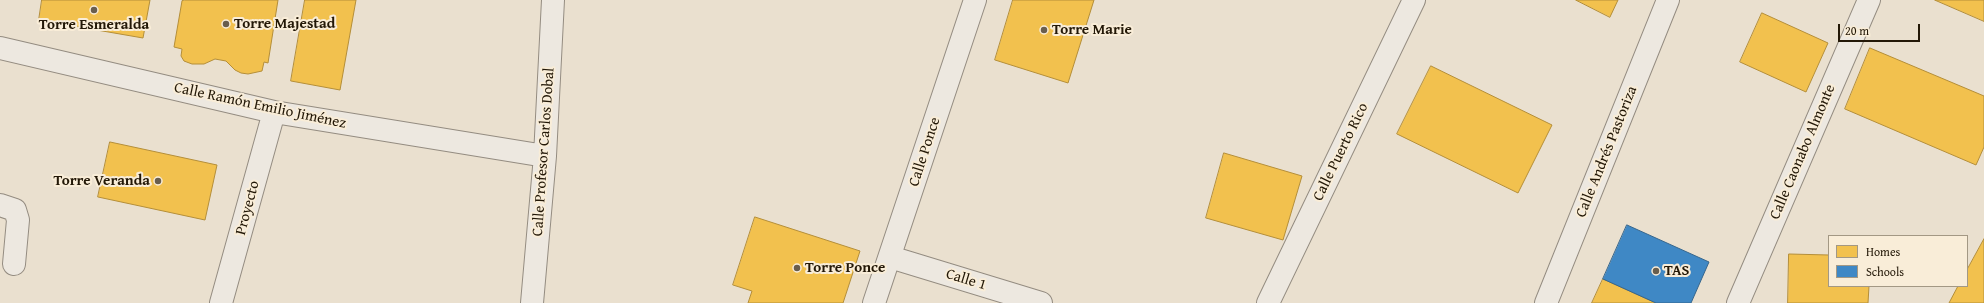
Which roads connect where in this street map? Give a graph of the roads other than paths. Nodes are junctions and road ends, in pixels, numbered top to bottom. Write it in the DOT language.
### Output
graph roads {
  1 [pos="553,0"];
  2 [pos="975,0"];
  3 [pos="1414,0"];
  4 [pos="1668,0"];
  5 [pos="1869,0"];
  6 [pos="0,48"];
  7 [pos="274,112"];
  8 [pos="545,156"];
  9 [pos="0,205"];
  10 [pos="890,257"];
  11 [pos="14,264"];
  12 [pos="221,303"];
  13 [pos="532,303"];
  14 [pos="874,303"];
  15 [pos="1042,303"];
  16 [pos="1268,303"];
  17 [pos="1546,303"];
  18 [pos="1738,303"];
  1 -- 8 [label="street, Calle Profesor Carlos Dobal"];
  2 -- 10 [label="street, Calle Ponce"];
  3 -- 16 [label="street, Calle Puerto Rico"];
  4 -- 17 [label="street, Calle Andrés Pastoriza"];
  5 -- 18 [label="street, Calle Caonabo Almonte"];
  6 -- 7 [label="street, Calle Ramón Emilio Jiménez"];
  7 -- 8 [label="street, Calle Ramón Emilio Jiménez"];
  7 -- 12 [label="street, Proyecto"];
  8 -- 13 [label="street, Calle Profesor Carlos Dobal"];
  9 -- 11 [label="street"];
  10 -- 14 [label="street, Calle Ponce"];
  10 -- 15 [label="street, Calle 1"];
}
